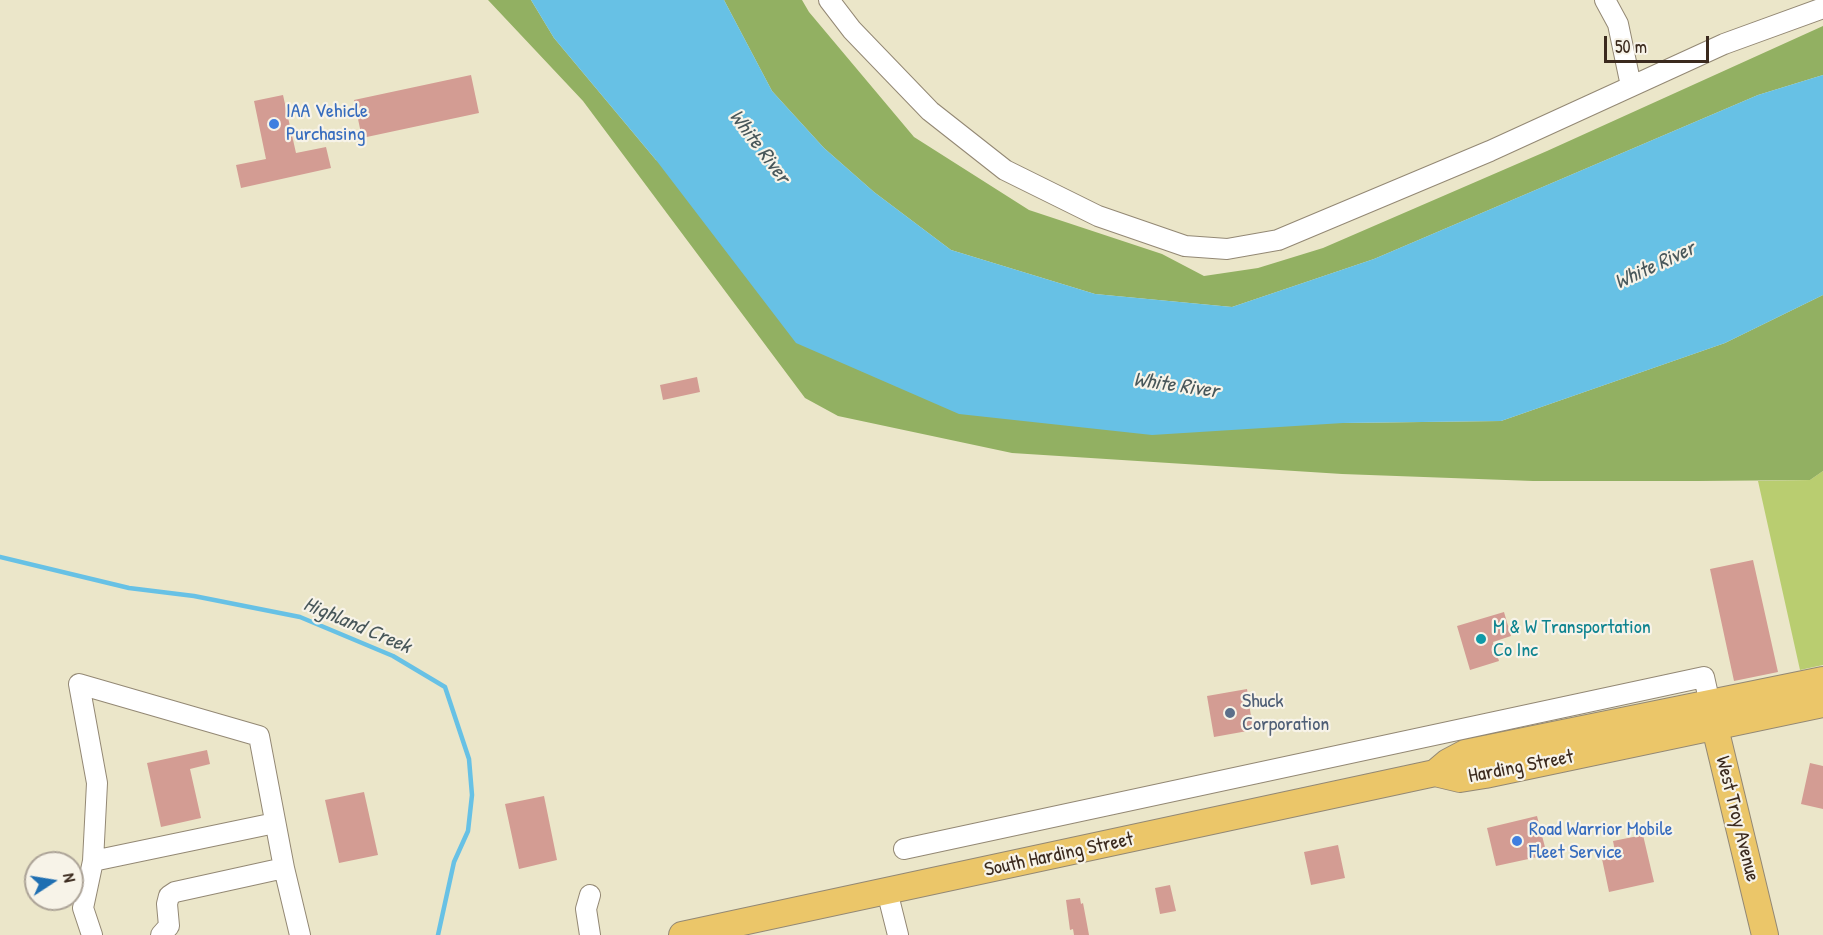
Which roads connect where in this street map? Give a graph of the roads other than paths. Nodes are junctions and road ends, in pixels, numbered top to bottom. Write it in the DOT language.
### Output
graph roads {
  1 [pos="829,0"];
  2 [pos="1605,0"];
  3 [pos="1823,8"];
  4 [pos="1631,86"];
  5 [pos="1823,680"];
  6 [pos="1823,704"];
  7 [pos="1712,716"];
  8 [pos="1436,773"];
  9 [pos="275,823"];
  10 [pos="904,849"];
  11 [pos="93,861"];
  12 [pos="284,868"];
  13 [pos="887,891"];
  14 [pos="590,895"];
  15 [pos="1761,934"];
  16 [pos="92,935"];
  17 [pos="161,935"];
  18 [pos="300,935"];
  19 [pos="590,935"];
  20 [pos="682,935"];
  21 [pos="898,935"];
  1 -- 4 [label="street"];
  2 -- 4 [label="street"];
  3 -- 4 [label="street"];
  5 -- 7 [label="main road, Harding Street"];
  6 -- 7 [label="main road, Harding Street"];
  7 -- 8 [label="main road, Harding Street"];
  7 -- 10 [label="street"];
  7 -- 15 [label="main road, West Troy Avenue"];
  8 -- 13 [label="main road, South Harding Street"];
  9 -- 11 [label="street"];
  9 -- 11 [label="street"];
  9 -- 12 [label="street"];
  11 -- 16 [label="street"];
  12 -- 17 [label="street"];
  12 -- 18 [label="street"];
  13 -- 20 [label="main road, South Harding Street"];
  13 -- 21 [label="street"];
  14 -- 19 [label="street"];
}
